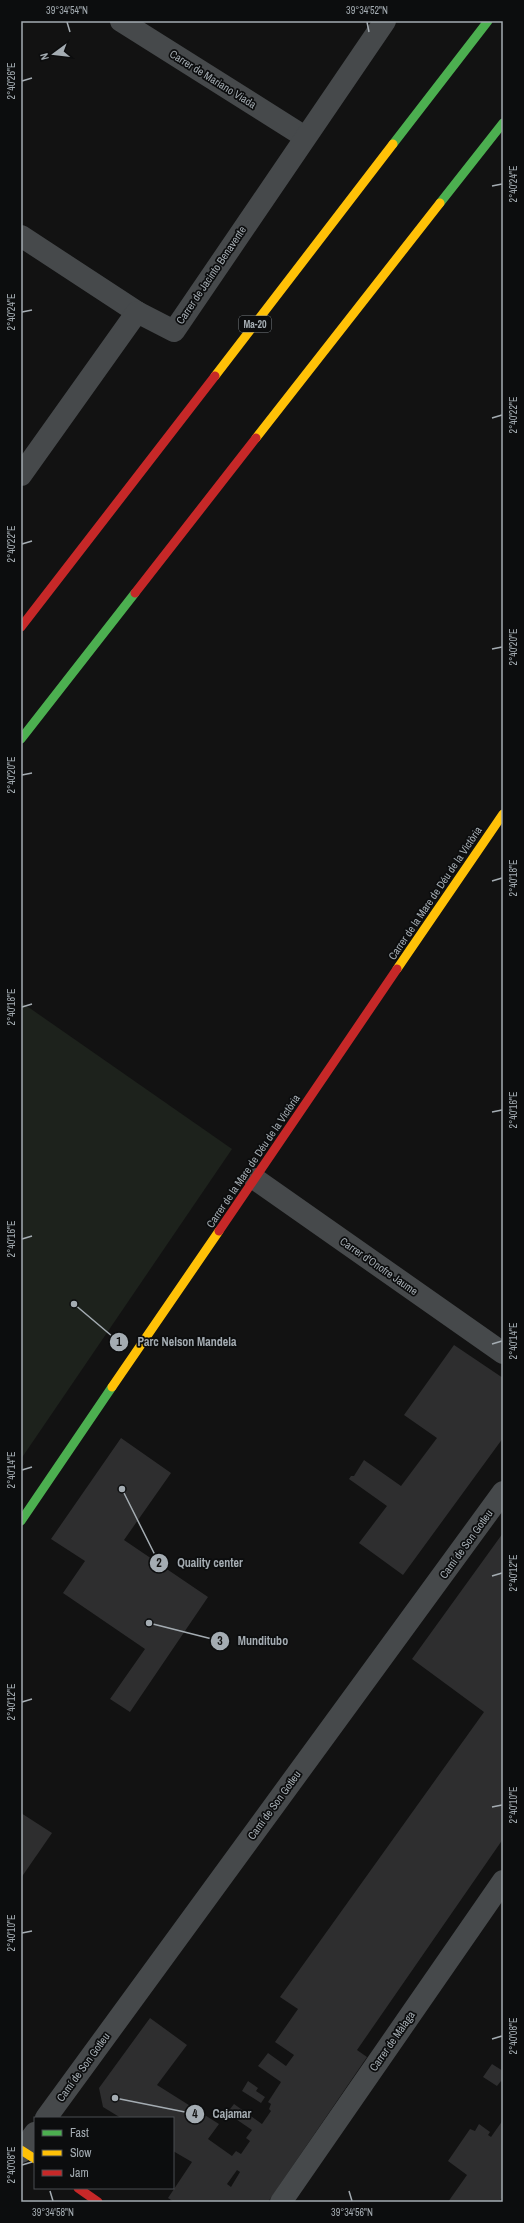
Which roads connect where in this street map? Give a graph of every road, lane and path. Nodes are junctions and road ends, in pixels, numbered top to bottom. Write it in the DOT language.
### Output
graph roads {
  1 [pos="121,21"];
  2 [pos="385,21"];
  3 [pos="488,21"];
  4 [pos="503,123"];
  5 [pos="305,137"];
  6 [pos="21,236"];
  7 [pos="137,312"];
  8 [pos="21,475"];
  9 [pos="21,627"];
  10 [pos="21,739"];
  11 [pos="503,814"];
  12 [pos="255,1179"];
  13 [pos="503,1353"];
  14 [pos="503,1492"];
  15 [pos="21,1522"];
  16 [pos="503,1881"];
  17 [pos="47,2117"];
  18 [pos="34,2135"];
  19 [pos="25,2153"];
  20 [pos="79,2189"];
  21 [pos="98,2202"];
  22 [pos="281,2202"];
  1 -- 5 [label="street, Carrer de Mariano Viada"];
  2 -- 5 [label="street, Carrer de Jacinto Benavente"];
  3 -- 9 [label="main road, Ma-20"];
  4 -- 10 [label="main road"];
  5 -- 7 [label="street, Carrer de Jacinto Benavente"];
  6 -- 7 [label="street"];
  7 -- 8 [label="street"];
  11 -- 12 [label="main road, Carrer de la Mare de Déu de la Victòria"];
  12 -- 13 [label="street, Carrer d'Onofre Jaume"];
  12 -- 15 [label="main road, Carrer de la Mare de Déu de la Victòria"];
  14 -- 17 [label="street, Camí de Son Gotleu"];
  16 -- 22 [label="street, Carrer de Màlaga"];
  18 -- 19 [label="street"];
  20 -- 21 [label="main road"];
}
